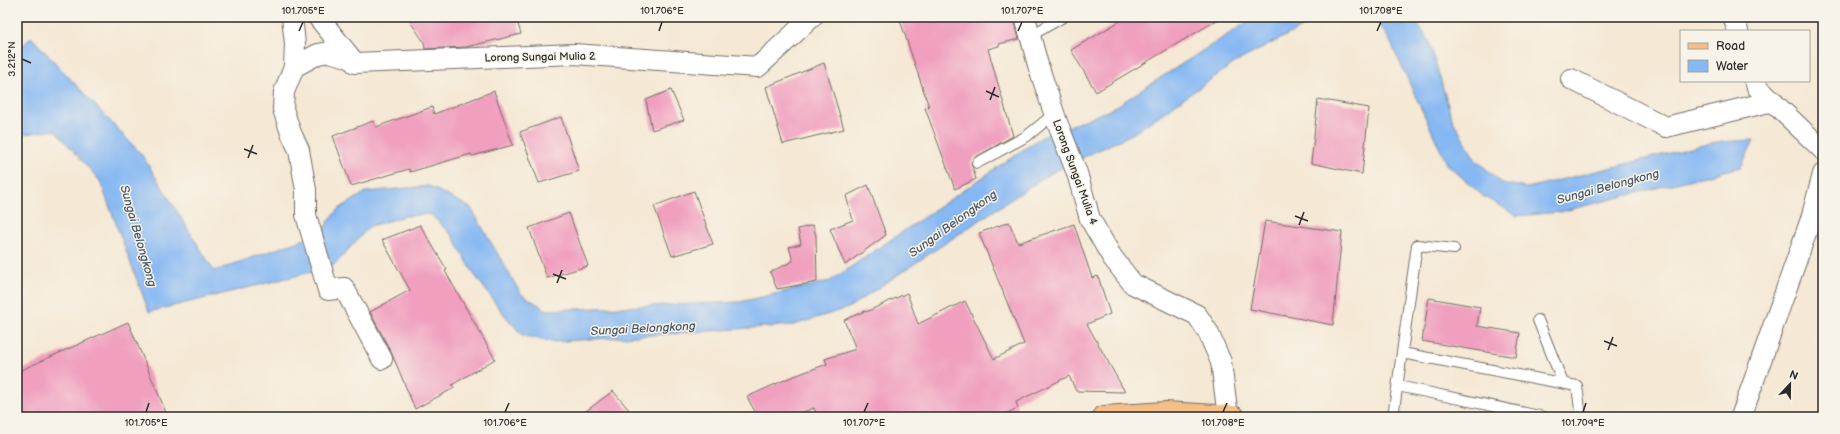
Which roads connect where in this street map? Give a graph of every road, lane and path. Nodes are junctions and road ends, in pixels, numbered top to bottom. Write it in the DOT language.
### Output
graph roads {
  1 [pos="292,17"];
  2 [pos="318,17"];
  3 [pos="812,17"];
  4 [pos="1024,17"];
  5 [pos="1063,17"];
  6 [pos="1733,17"];
  7 [pos="1738,30"];
  8 [pos="1030,36"];
  9 [pos="351,58"];
  10 [pos="294,67"];
  11 [pos="1571,79"];
  12 [pos="1756,82"];
  13 [pos="1773,101"];
  14 [pos="1056,118"];
  15 [pos="1823,150"];
  16 [pos="977,163"];
  17 [pos="1823,174"];
  18 [pos="1454,249"];
  19 [pos="1538,320"];
  20 [pos="1402,353"];
  21 [pos="382,360"];
  22 [pos="1563,383"];
  23 [pos="1398,386"];
  24 [pos="1104,417"];
  25 [pos="1228,417"];
  26 [pos="1234,417"];
  27 [pos="1393,417"];
  28 [pos="1544,417"];
  29 [pos="1581,417"];
  30 [pos="1741,417"];
  1 -- 10 [label="street"];
  2 -- 9 [label="street"];
  3 -- 9 [label="street, Lorong Sungai Mulia 2"];
  4 -- 8 [label="street, Lorong Sungai Mulia 4"];
  5 -- 8 [label="lane"];
  6 -- 7 [label="street"];
  8 -- 14 [label="street, Lorong Sungai Mulia 4"];
  9 -- 10 [label="street"];
  10 -- 21 [label="street"];
  11 -- 13 [label="street"];
  12 -- 13 [label="street"];
  13 -- 15 [label="street"];
  14 -- 16 [label="lane"];
  14 -- 25 [label="street, Lorong Sungai Mulia 4"];
  17 -- 30 [label="street"];
  18 -- 20 [label="lane"];
  19 -- 22 [label="lane"];
  20 -- 22 [label="lane"];
  20 -- 23 [label="lane"];
  22 -- 29 [label="lane"];
  23 -- 27 [label="lane"];
  23 -- 28 [label="lane"];
  24 -- 25 [label="main road"];
  25 -- 26 [label="main road"];
}
